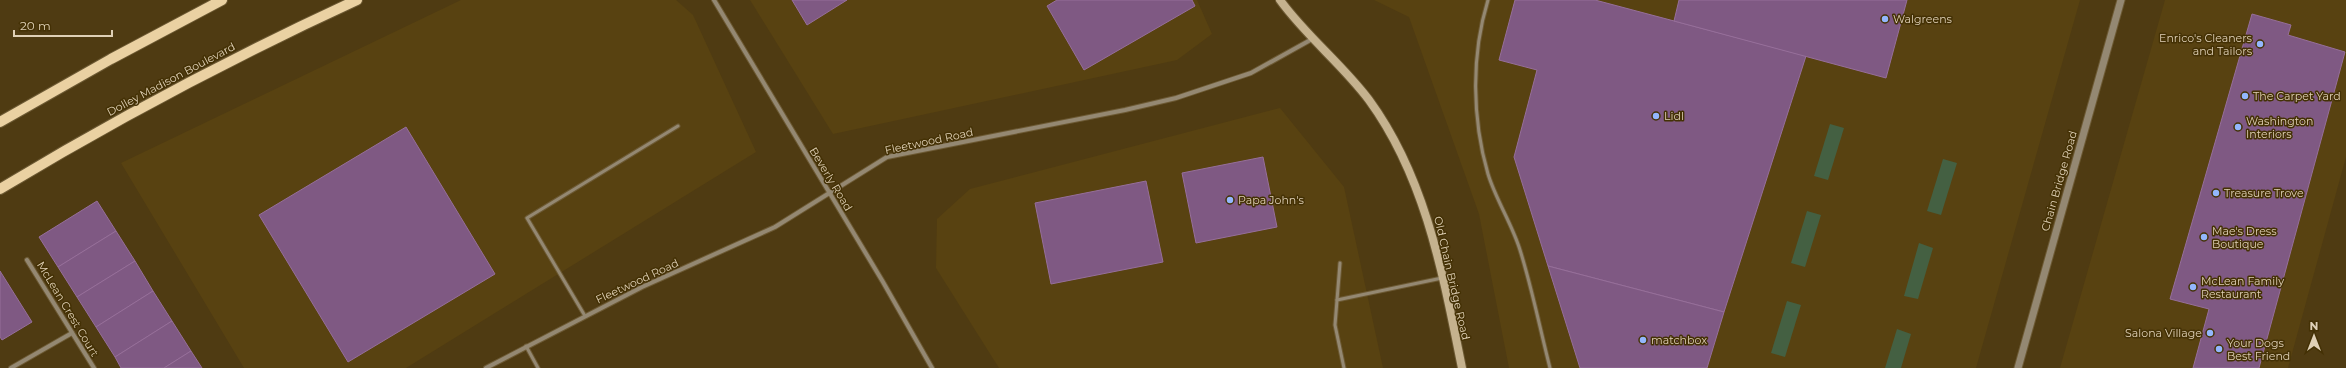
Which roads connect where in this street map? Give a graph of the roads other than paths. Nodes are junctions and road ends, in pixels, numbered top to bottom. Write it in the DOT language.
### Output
graph roads {
  1 [pos="222,0"];
  2 [pos="357,0"];
  3 [pos="714,0"];
  4 [pos="1280,0"];
  5 [pos="1488,0"];
  6 [pos="2120,0"];
  7 [pos="1314,38"];
  8 [pos="0,122"];
  9 [pos="678,126"];
  10 [pos="0,189"];
  11 [pos="830,193"];
  12 [pos="27,260"];
  13 [pos="1340,263"];
  14 [pos="1443,278"];
  15 [pos="1337,300"];
  16 [pos="585,316"];
  17 [pos="72,333"];
  18 [pos="526,346"];
  19 [pos="12,368"];
  20 [pos="94,368"];
  21 [pos="486,368"];
  22 [pos="538,368"];
  23 [pos="932,368"];
  24 [pos="1344,368"];
  25 [pos="1462,368"];
  26 [pos="1550,368"];
  27 [pos="2018,368"];
  1 -- 8 [label="main road"];
  2 -- 10 [label="main road, Dolley Madison Boulevard"];
  3 -- 11 [label="street, Beverly Road"];
  4 -- 7 [label="main road, Old Chain Bridge Road"];
  5 -- 26 [label="lane"];
  6 -- 27 [label="street, Chain Bridge Road"];
  7 -- 11 [label="street, Fleetwood Road"];
  7 -- 14 [label="main road, Old Chain Bridge Road"];
  9 -- 16 [label="lane"];
  11 -- 16 [label="street, Fleetwood Road"];
  11 -- 23 [label="street, Beverly Road"];
  12 -- 17 [label="street, McLean Crest Court"];
  13 -- 15 [label="lane"];
  14 -- 15 [label="lane"];
  14 -- 25 [label="main road, Old Chain Bridge Road"];
  15 -- 24 [label="lane"];
  16 -- 18 [label="street, Fleetwood Road"];
  17 -- 19 [label="street"];
  17 -- 20 [label="street, McLean Crest Court"];
  18 -- 21 [label="street, Fleetwood Road"];
  18 -- 22 [label="lane"];
}
